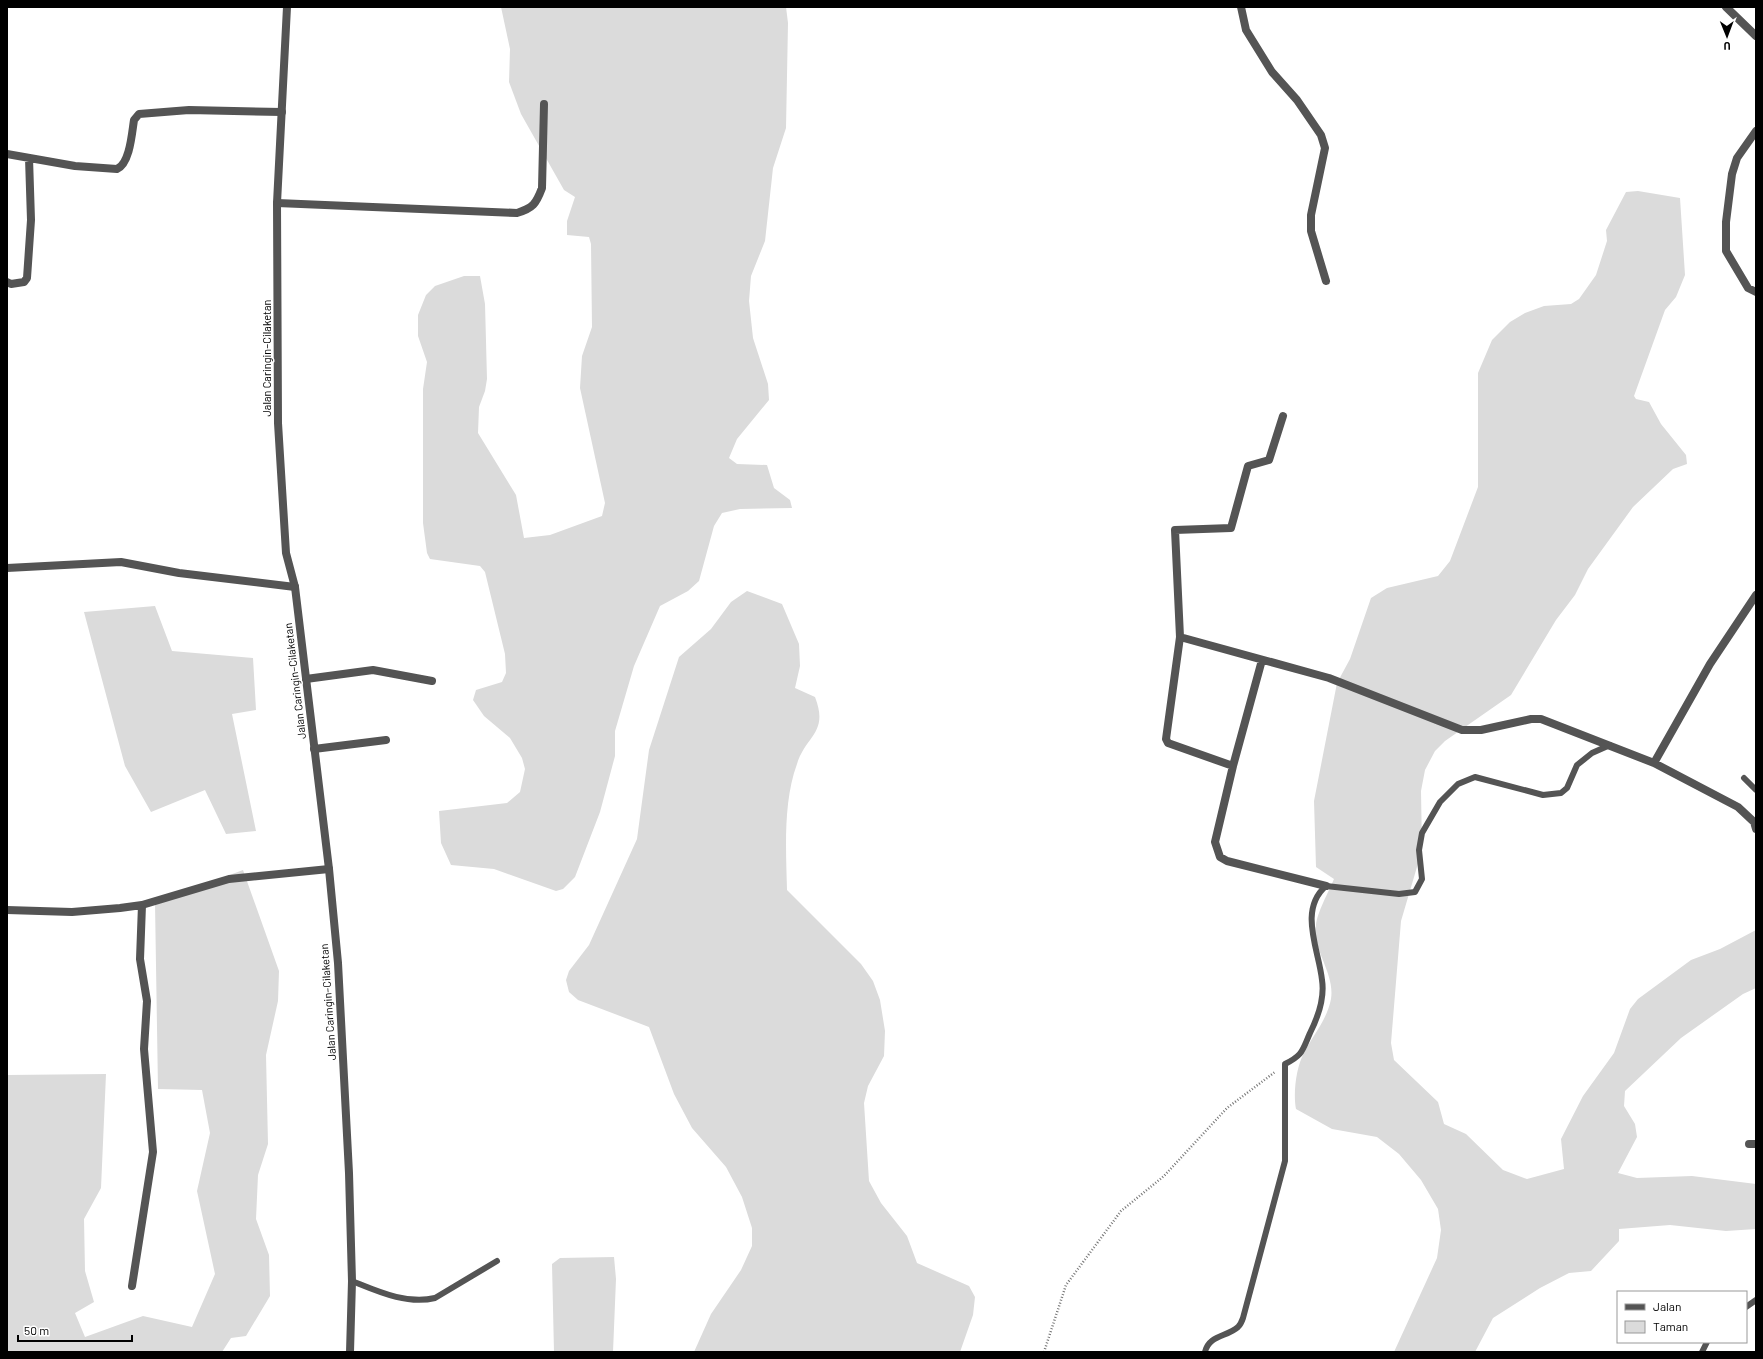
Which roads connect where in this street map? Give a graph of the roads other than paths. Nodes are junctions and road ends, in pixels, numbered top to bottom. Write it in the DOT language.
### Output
graph roads {
  1 [pos="287,7"];
  2 [pos="1241,7"];
  3 [pos="1726,7"];
  4 [pos="1756,36"];
  5 [pos="544,104"];
  6 [pos="282,112"];
  7 [pos="1756,131"];
  8 [pos="7,154"];
  9 [pos="29,158"];
  10 [pos="277,203"];
  11 [pos="1326,281"];
  12 [pos="7,282"];
  13 [pos="1756,292"];
  14 [pos="1283,416"];
  15 [pos="7,568"];
  16 [pos="296,587"];
  17 [pos="1756,595"];
  18 [pos="1180,637"];
  19 [pos="1262,660"];
  20 [pos="306,679"];
  21 [pos="432,681"];
  22 [pos="386,740"];
  23 [pos="1610,745"];
  24 [pos="314,749"];
  25 [pos="1654,763"];
  26 [pos="1233,766"];
  27 [pos="1744,778"];
  28 [pos="1756,790"];
  29 [pos="1756,828"];
  30 [pos="329,869"];
  31 [pos="1326,886"];
  32 [pos="142,905"];
  33 [pos="7,910"];
  34 [pos="497,1261"];
  35 [pos="352,1281"];
  36 [pos="132,1286"];
  37 [pos="1756,1300"];
  38 [pos="1747,1306"];
  39 [pos="1706,1343"];
  40 [pos="350,1352"];
  41 [pos="1205,1352"];
  42 [pos="1702,1352"];
  1 -- 6 [label="street, Jalan Caringin–Cilaketan"];
  2 -- 11 [label="street"];
  3 -- 4 [label="street"];
  5 -- 10 [label="street"];
  6 -- 9 [label="street"];
  6 -- 10 [label="street, Jalan Caringin–Cilaketan"];
  7 -- 13 [label="street"];
  8 -- 9 [label="street"];
  9 -- 12 [label="street"];
  10 -- 16 [label="street, Jalan Caringin–Cilaketan"];
  14 -- 18 [label="street"];
  15 -- 16 [label="street"];
  16 -- 20 [label="street, Jalan Caringin–Cilaketan"];
  17 -- 25 [label="street"];
  18 -- 19 [label="street"];
  18 -- 26 [label="street"];
  19 -- 23 [label="street"];
  19 -- 26 [label="street"];
  20 -- 21 [label="street"];
  20 -- 24 [label="street, Jalan Caringin–Cilaketan"];
  22 -- 24 [label="street"];
  23 -- 25 [label="street"];
  23 -- 31 [label="lane"];
  24 -- 30 [label="street, Jalan Caringin–Cilaketan"];
  25 -- 29 [label="street"];
  26 -- 31 [label="street"];
  27 -- 28 [label="lane"];
  30 -- 32 [label="street"];
  30 -- 35 [label="street, Jalan Caringin–Cilaketan"];
  31 -- 41 [label="lane"];
  32 -- 33 [label="street"];
  32 -- 36 [label="street"];
  34 -- 35 [label="lane"];
  35 -- 40 [label="street, Jalan Caringin–Cilaketan"];
  37 -- 38 [label="lane"];
  39 -- 42 [label="lane"];
}
